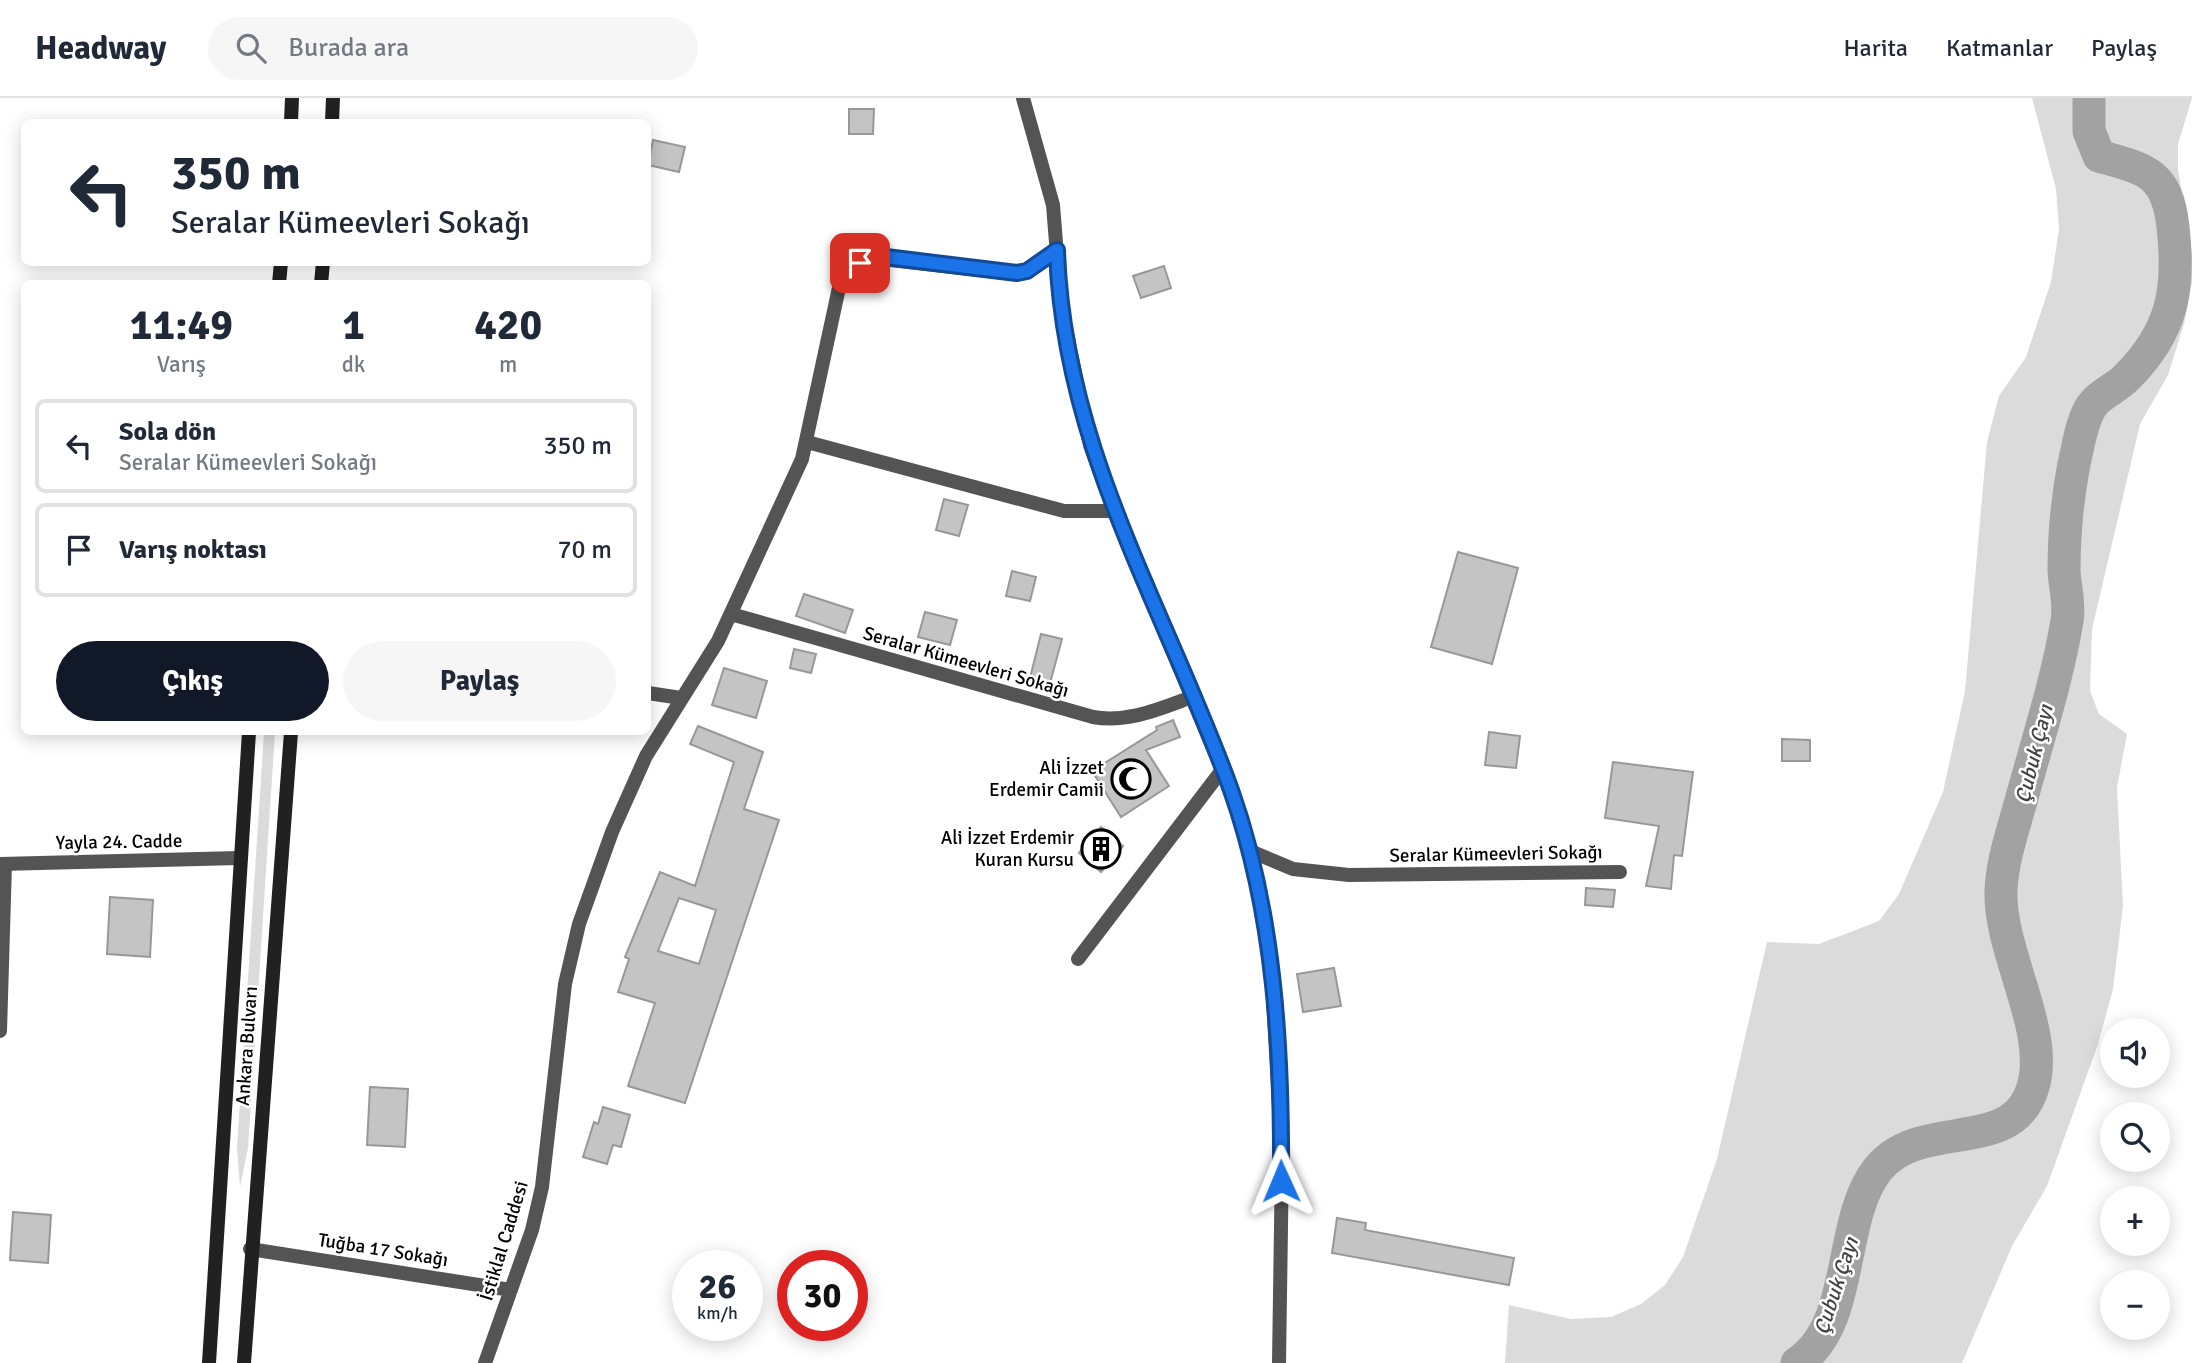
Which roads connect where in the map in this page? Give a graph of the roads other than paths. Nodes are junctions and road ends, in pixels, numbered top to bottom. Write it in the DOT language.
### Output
graph roads {
  1 [pos="292,98"];
  2 [pos="333,98"];
  3 [pos="1023,98"];
  4 [pos="290,119"];
  5 [pos="332,119"];
  6 [pos="1057,250"];
  7 [pos="807,442"];
  8 [pos="1114,511"];
  9 [pos="731,614"];
  10 [pos="651,693"];
  11 [pos="1192,697"];
  12 [pos="681,698"];
  13 [pos="249,735"];
  14 [pos="290,735"];
  15 [pos="1222,770"];
  16 [pos="1250,851"];
  17 [pos="239,858"];
  18 [pos="2,864"];
  19 [pos="1620,872"];
  20 [pos="1078,959"];
  21 [pos="0,1031"];
  22 [pos="250,1248"];
  23 [pos="510,1290"];
  24 [pos="209,1363"];
  25 [pos="244,1363"];
  26 [pos="485,1363"];
  27 [pos="1279,1363"];
  1 -- 4 [label="main road"];
  2 -- 5 [label="main road"];
  3 -- 6 [label="street"];
  6 -- 7 [label="street"];
  6 -- 8 [label="street"];
  7 -- 8 [label="street"];
  7 -- 9 [label="street"];
  8 -- 11 [label="street"];
  9 -- 11 [label="street, Seralar Kümeevleri Sokağı"];
  9 -- 12 [label="street"];
  10 -- 12 [label="street"];
  11 -- 15 [label="street"];
  12 -- 23 [label="street, İstiklal Caddesi"];
  13 -- 17 [label="main road, Ankara Bulvarı"];
  14 -- 22 [label="main road, Ankara Bulvarı"];
  15 -- 16 [label="street"];
  15 -- 20 [label="street"];
  16 -- 19 [label="street, Seralar Kümeevleri Sokağı"];
  16 -- 27 [label="street"];
  17 -- 18 [label="street, Yayla 24. Cadde"];
  17 -- 24 [label="main road, Ankara Bulvarı"];
  18 -- 21 [label="street"];
  22 -- 23 [label="street, Tuğba 17 Sokağı"];
  22 -- 25 [label="main road, Ankara Bulvarı"];
  23 -- 26 [label="street, İstiklal Caddesi"];
}
